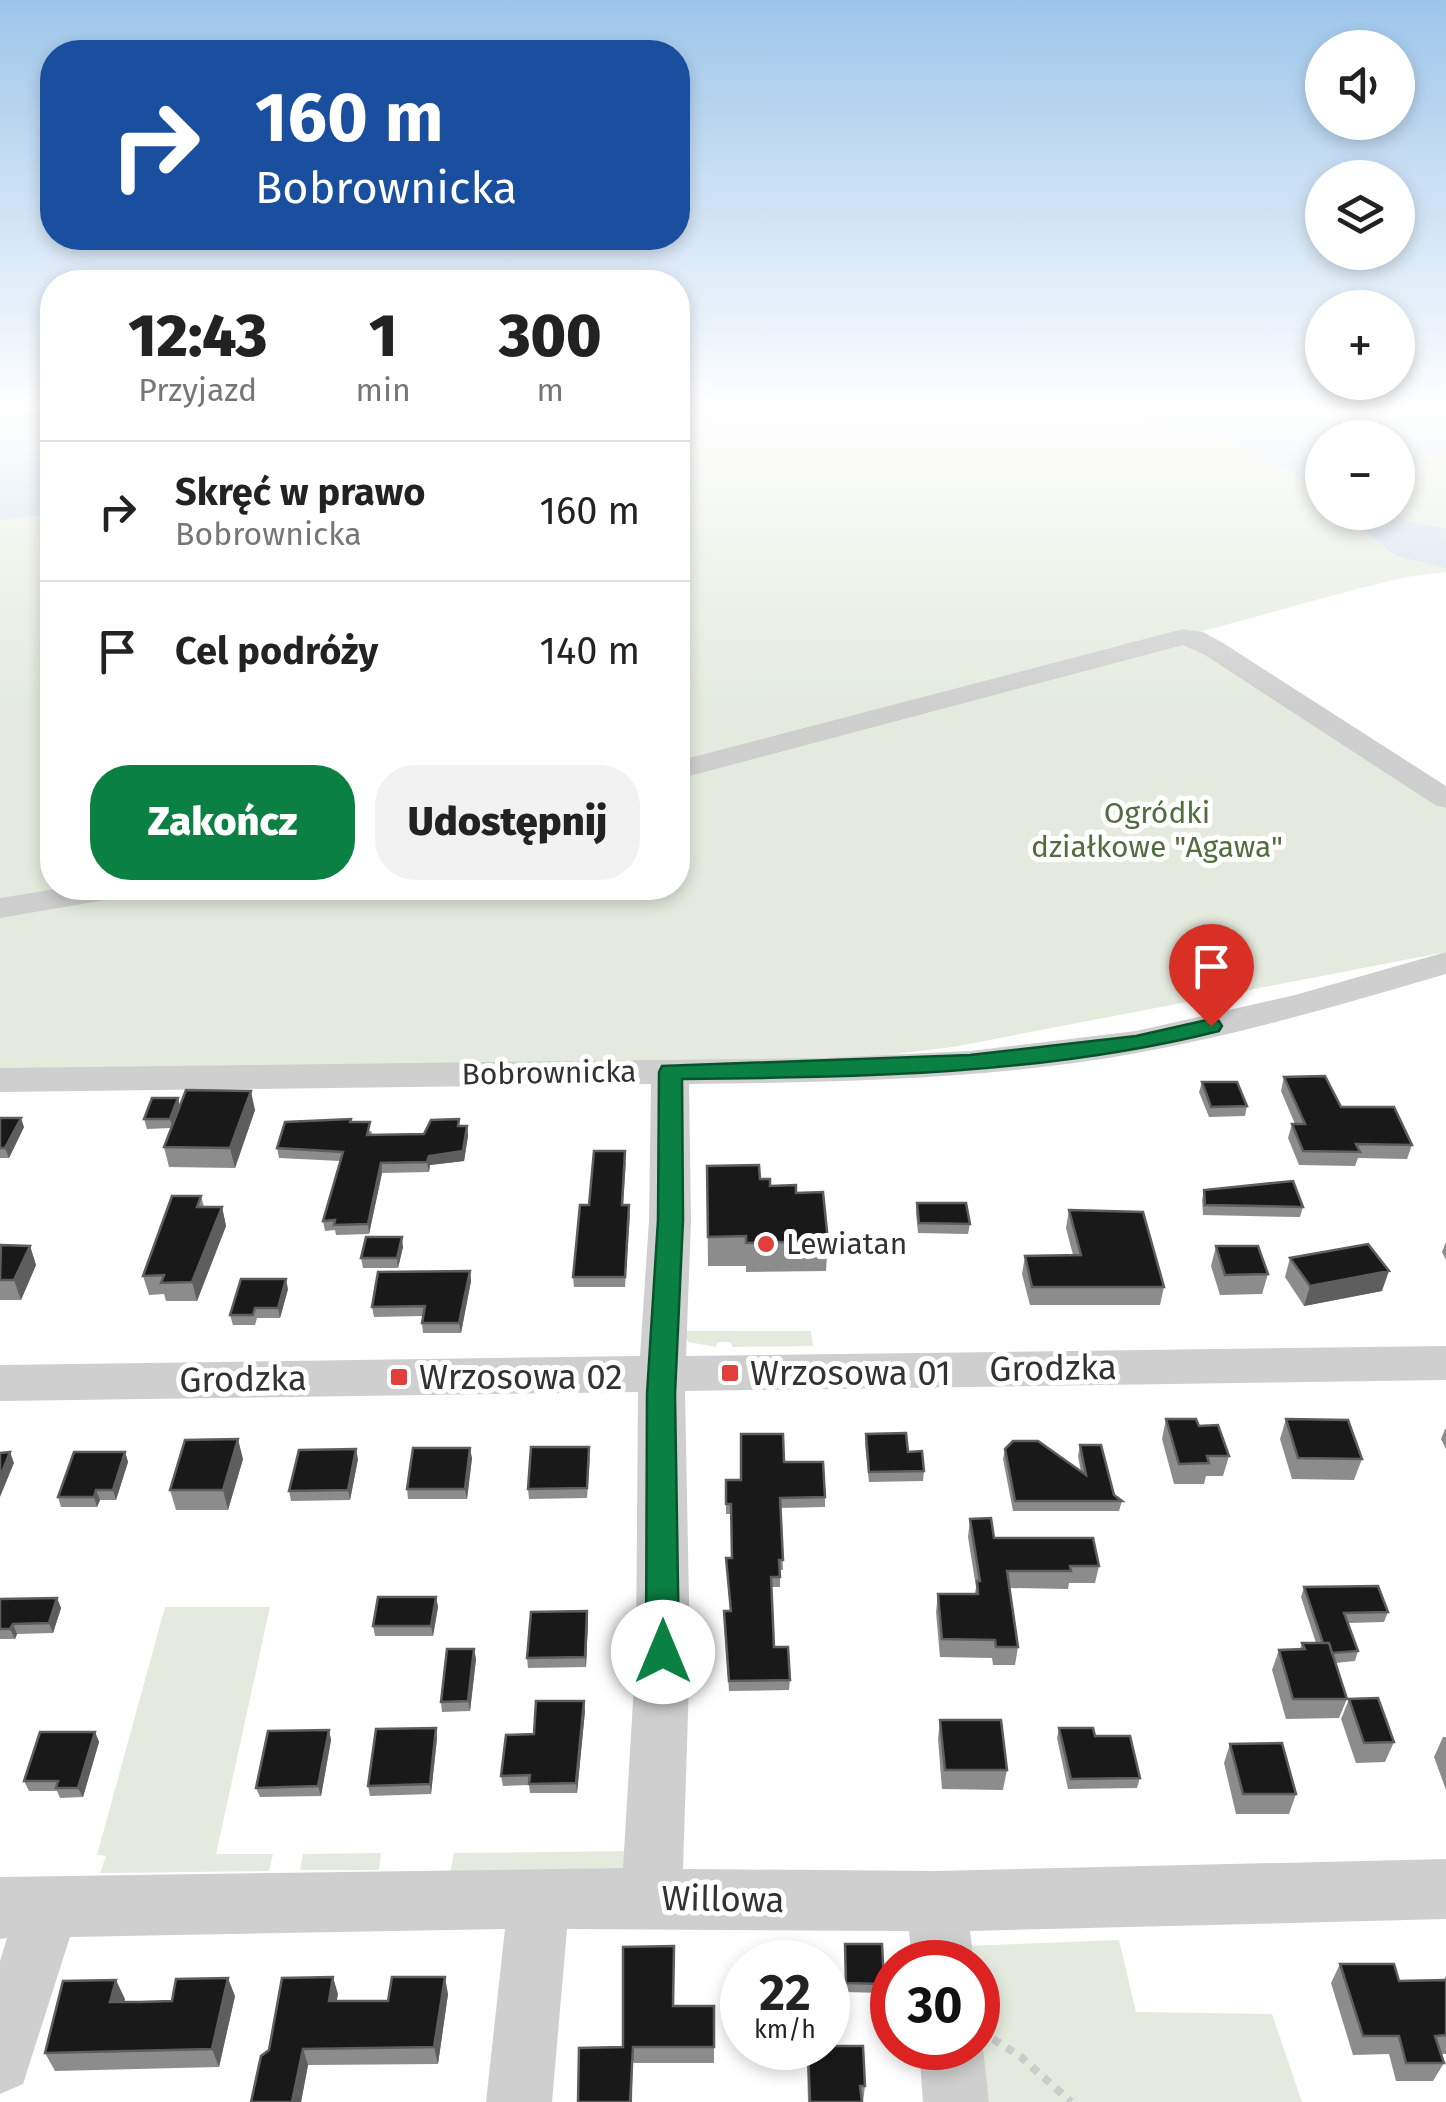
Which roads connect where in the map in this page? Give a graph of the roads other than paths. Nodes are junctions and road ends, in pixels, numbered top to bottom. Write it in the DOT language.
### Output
graph roads {
  1 [pos="690,767"];
  2 [pos="1446,799"];
  3 [pos="47,900"];
  4 [pos="0,908"];
  5 [pos="1446,963"];
  6 [pos="670,1072"];
  7 [pos="0,1080"];
  8 [pos="1446,1363"];
  9 [pos="662,1374"];
  10 [pos="0,1383"];
  11 [pos="1446,1889"];
  12 [pos="539,1898"];
  13 [pos="652,1898"];
  14 [pos="936,1901"];
  15 [pos="24,1907"];
  16 [pos="940,1940"];
  17 [pos="0,2061"];
  18 [pos="953,2070"];
  19 [pos="519,2102"];
  20 [pos="956,2102"];
  1 -- 2 [label="street"];
  3 -- 4 [label="street"];
  5 -- 6 [label="street, Bobrownicka"];
  6 -- 7 [label="street, Bobrownicka"];
  6 -- 9 [label="street"];
  8 -- 9 [label="street, Grodzka"];
  9 -- 10 [label="street, Grodzka"];
  9 -- 13 [label="street"];
  11 -- 14 [label="street, Willowa"];
  12 -- 13 [label="street, Willowa"];
  12 -- 15 [label="street, Willowa"];
  12 -- 19 [label="street"];
  13 -- 14 [label="street, Willowa"];
  14 -- 16 [label="street"];
  15 -- 17 [label="street"];
  18 -- 20 [label="street"];
}
